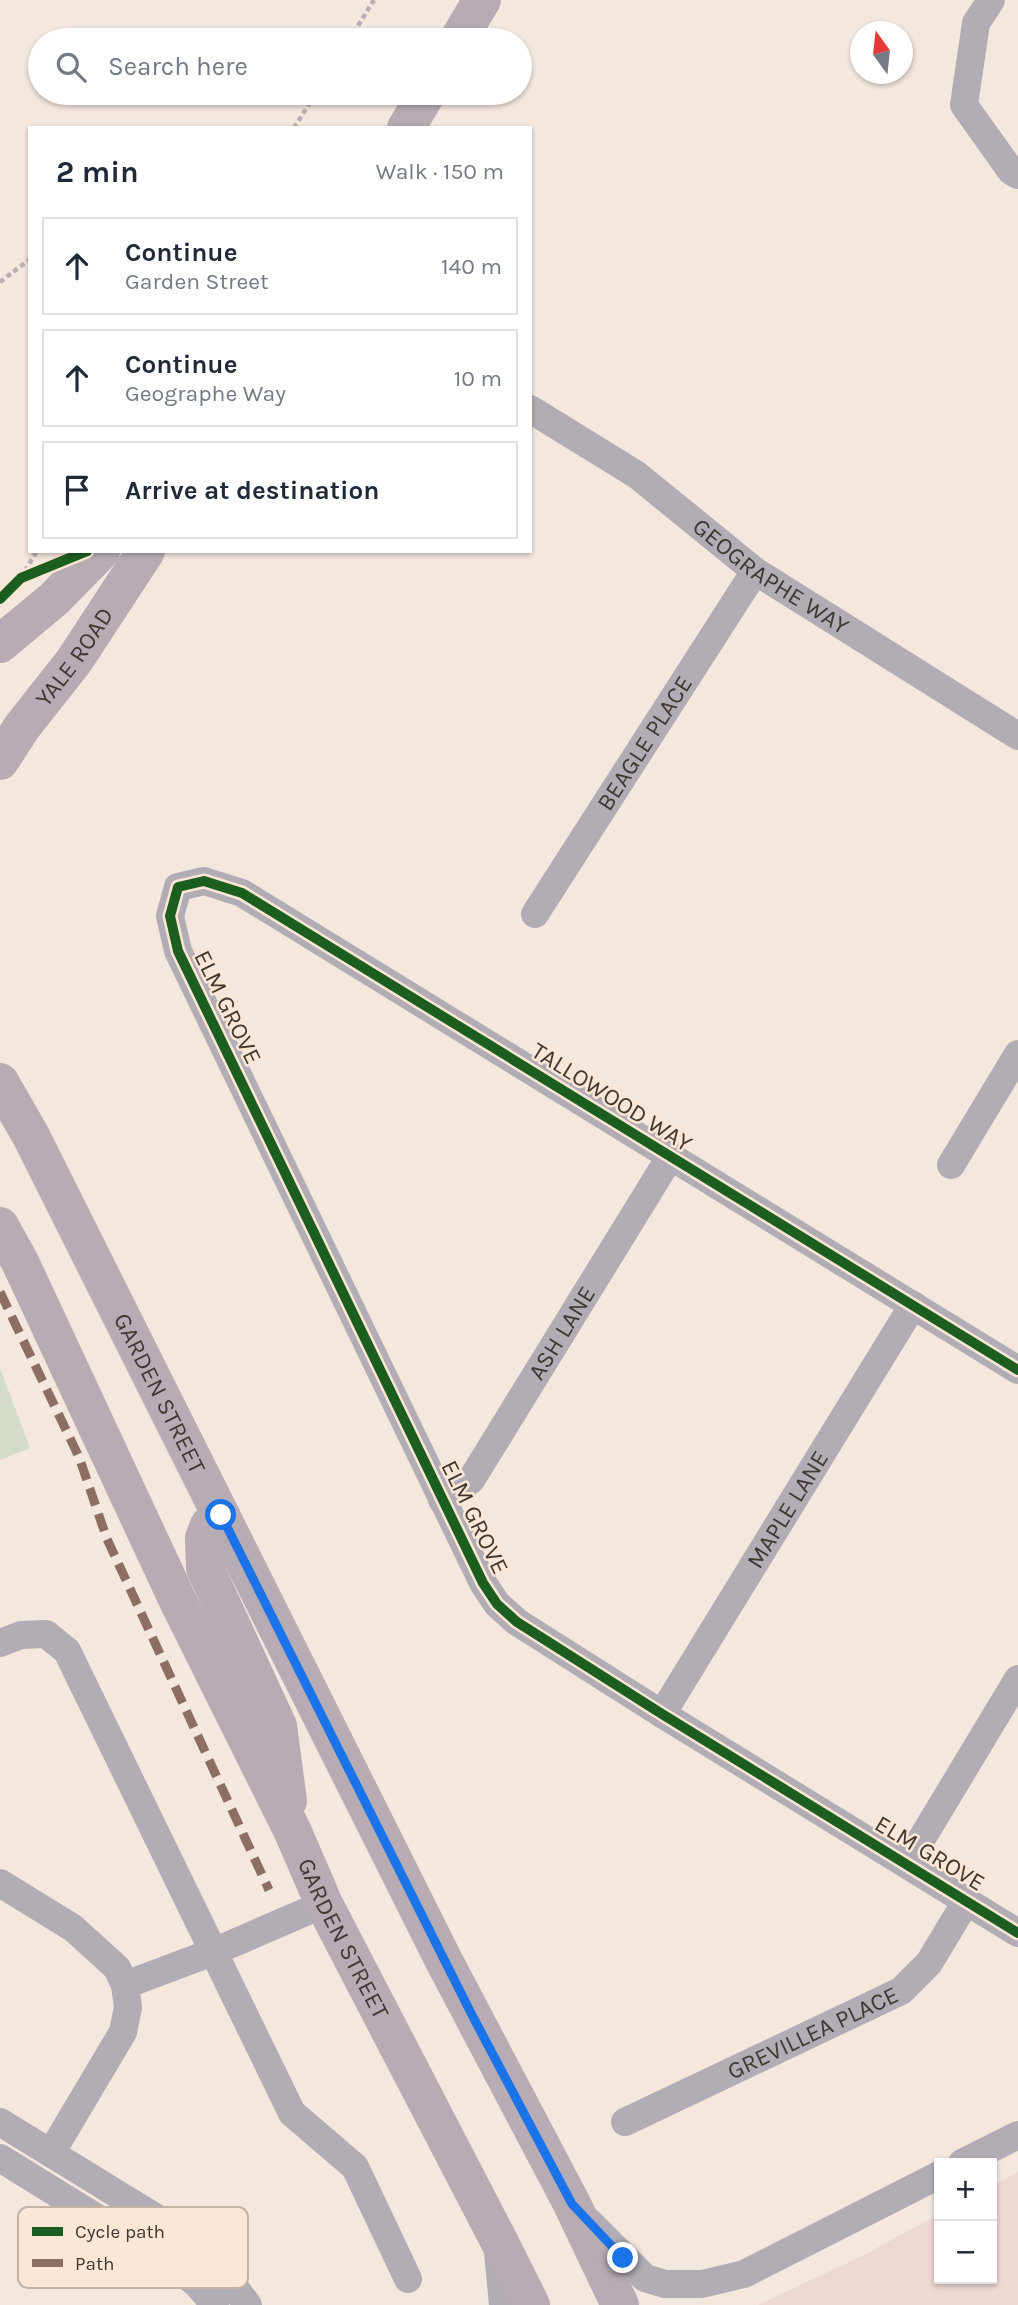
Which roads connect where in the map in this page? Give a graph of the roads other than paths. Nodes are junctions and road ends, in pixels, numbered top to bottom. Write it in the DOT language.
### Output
graph roads {
  1 [pos="482,0"];
  2 [pos="991,0"];
  3 [pos="465,28"];
  4 [pos="420,105"];
  5 [pos="407,126"];
  6 [pos="1018,175"];
  7 [pos="532,410"];
  8 [pos="99,553"];
  9 [pos="145,553"];
  10 [pos="755,571"];
  11 [pos="5,637"];
  12 [pos="1018,736"];
  13 [pos="0,761"];
  14 [pos="178,887"];
  15 [pos="535,914"];
  16 [pos="1018,1054"];
  17 [pos="0,1082"];
  18 [pos="670,1157"];
  19 [pos="951,1165"];
  20 [pos="0,1226"];
  21 [pos="913,1305"];
  22 [pos="1018,1370"];
  23 [pos="442,1500"];
  24 [pos="221,1515"];
  25 [pos="0,1643"];
  26 [pos="1018,1679"];
  27 [pos="662,1714"];
  28 [pos="293,1832"];
  29 [pos="907,1863"];
  30 [pos="0,1883"];
  31 [pos="967,1900"];
  32 [pos="324,1904"];
  33 [pos="1018,1933"];
  34 [pos="213,1952"];
  35 [pos="125,1985"];
  36 [pos="0,2122"];
  37 [pos="625,2122"];
  38 [pos="1018,2135"];
  39 [pos="51,2153"];
  40 [pos="0,2158"];
  41 [pos="972,2158"];
  42 [pos="934,2178"];
  43 [pos="572,2204"];
  44 [pos="80,2207"];
  45 [pos="139,2207"];
  46 [pos="498,2239"];
  47 [pos="744,2274"];
  48 [pos="408,2279"];
  49 [pos="200,2288"];
  50 [pos="235,2288"];
  51 [pos="215,2305"];
  52 [pos="248,2305"];
  53 [pos="502,2305"];
  54 [pos="531,2305"];
  55 [pos="620,2305"];
  56 [pos="710,2305"];
  1 -- 3 [label="main road"];
  2 -- 6 [label="street"];
  4 -- 5 [label="main road"];
  7 -- 10 [label="street, GEOGRAPHE WAY"];
  8 -- 11 [label="main road, YALE ROAD"];
  9 -- 13 [label="main road, YALE ROAD"];
  10 -- 12 [label="street, GEOGRAPHE WAY"];
  10 -- 15 [label="street, BEAGLE PLACE"];
  14 -- 18 [label="street, TALLOWOOD WAY"];
  14 -- 23 [label="street, ELM GROVE"];
  16 -- 19 [label="street"];
  17 -- 24 [label="main road, GARDEN STREET"];
  18 -- 21 [label="street, TALLOWOOD WAY"];
  18 -- 23 [label="street, ASH LANE"];
  20 -- 28 [label="main road, GARDEN STREET"];
  21 -- 22 [label="street, TALLOWOOD WAY"];
  21 -- 27 [label="street, MAPLE LANE"];
  23 -- 27 [label="street, ELM GROVE"];
  24 -- 28 [label="main road"];
  24 -- 43 [label="main road, GARDEN STREET"];
  25 -- 34 [label="street"];
  26 -- 29 [label="street"];
  27 -- 29 [label="street, ELM GROVE"];
  28 -- 32 [label="main road, GARDEN STREET"];
  29 -- 31 [label="street, ELM GROVE"];
  30 -- 35 [label="street"];
  31 -- 33 [label="street, ELM GROVE"];
  31 -- 37 [label="street, GREVILLEA PLACE"];
  32 -- 34 [label="street"];
  32 -- 46 [label="main road, GARDEN STREET"];
  34 -- 35 [label="street"];
  34 -- 48 [label="street"];
  35 -- 39 [label="street"];
  36 -- 39 [label="street"];
  38 -- 41 [label="street"];
  39 -- 45 [label="street"];
  40 -- 44 [label="street"];
  42 -- 47 [label="street"];
  43 -- 47 [label="street"];
  43 -- 55 [label="main road, GARDEN STREET"];
  46 -- 53 [label="street"];
  46 -- 54 [label="main road, GARDEN STREET"];
  47 -- 56 [label="street"];
  49 -- 51 [label="street"];
  50 -- 52 [label="street"];
}
